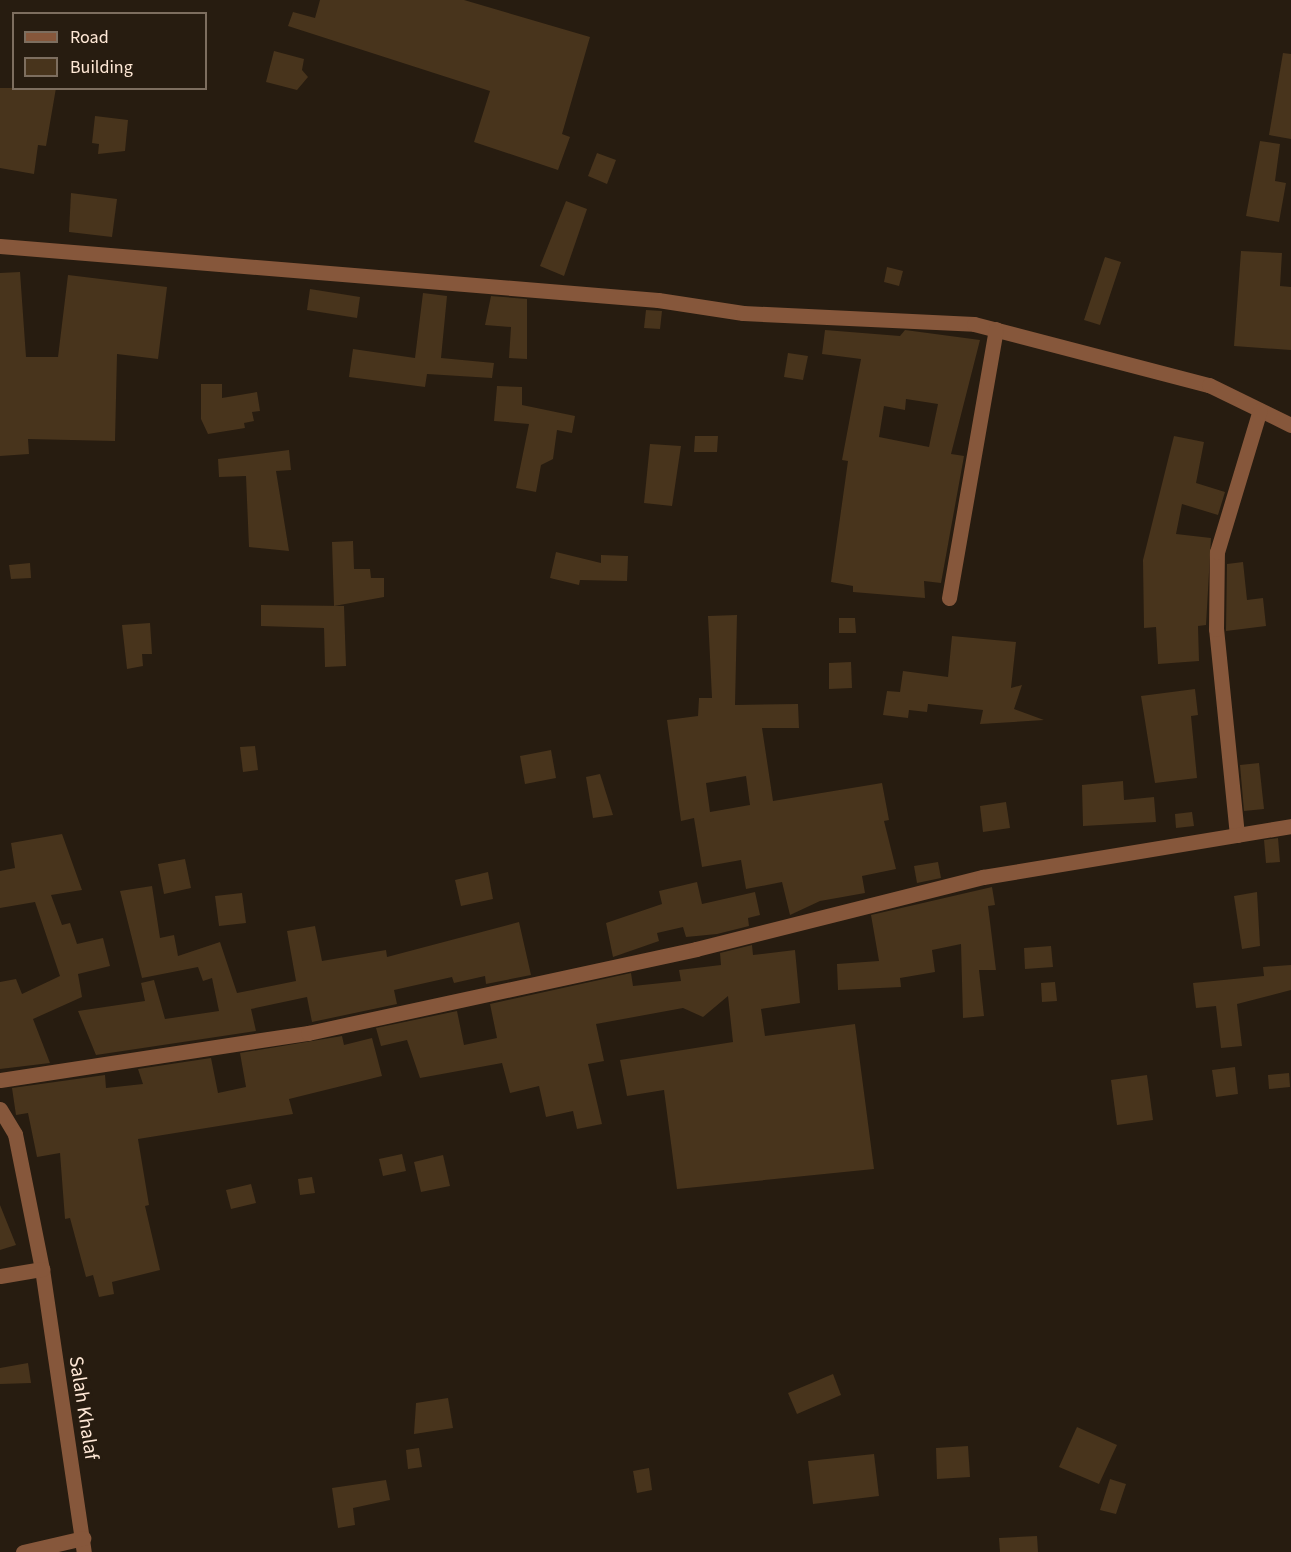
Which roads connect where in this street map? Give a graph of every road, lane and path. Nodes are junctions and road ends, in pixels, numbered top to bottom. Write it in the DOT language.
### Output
graph roads {
  1 [pos="0,246"];
  2 [pos="996,329"];
  3 [pos="1260,410"];
  4 [pos="1291,425"];
  5 [pos="950,598"];
  6 [pos="1291,826"];
  7 [pos="1237,835"];
  8 [pos="0,1080"];
  9 [pos="0,1109"];
  10 [pos="42,1269"];
  11 [pos="0,1276"];
  12 [pos="83,1545"];
  13 [pos="23,1552"];
  1 -- 2 [label="street"];
  2 -- 3 [label="street"];
  2 -- 5 [label="street"];
  3 -- 4 [label="street"];
  3 -- 7 [label="street"];
  6 -- 7 [label="street"];
  7 -- 8 [label="street"];
  9 -- 10 [label="street, Salah Khalaf"];
  10 -- 11 [label="street"];
  10 -- 12 [label="street, Salah Khalaf"];
  12 -- 13 [label="street"];
}
